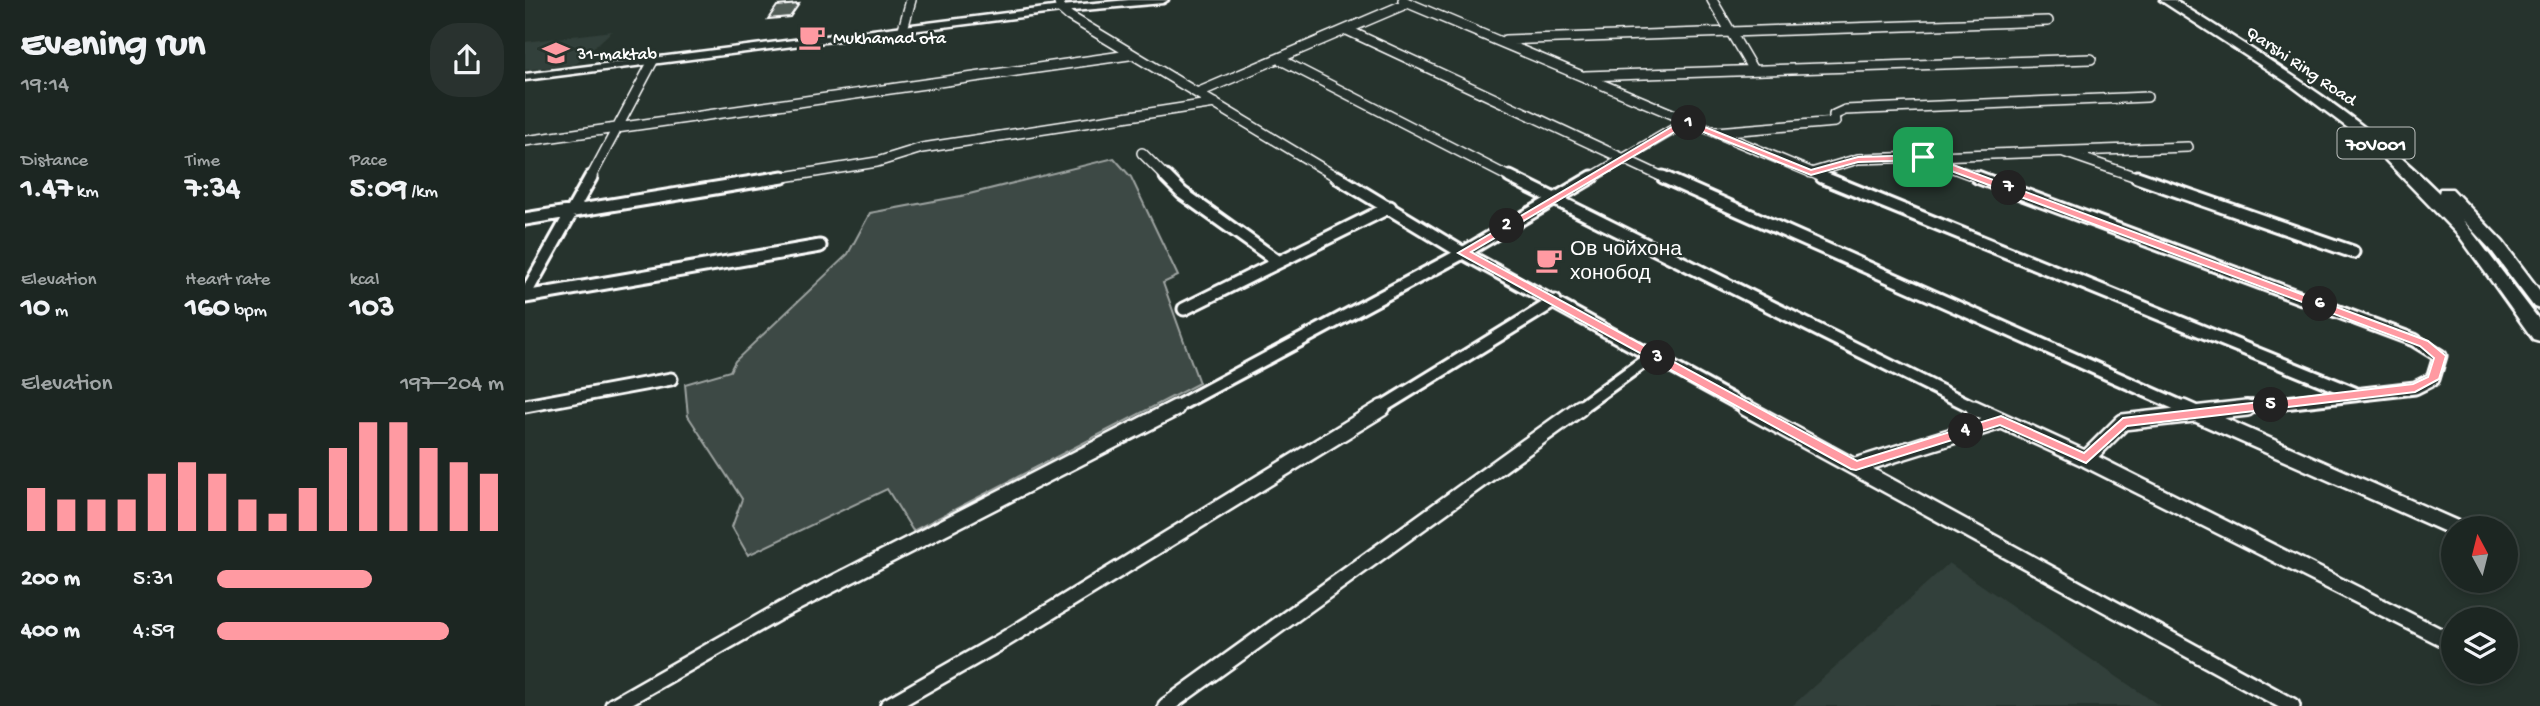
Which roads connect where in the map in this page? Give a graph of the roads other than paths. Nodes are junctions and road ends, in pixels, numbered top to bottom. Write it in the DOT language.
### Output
graph roads {
  1 [pos="911,0"];
  2 [pos="1163,0"];
  3 [pos="1712,0"];
  4 [pos="2166,0"];
  5 [pos="2182,0"];
  6 [pos="1406,1"];
  7 [pos="1059,4"];
  8 [pos="2048,21"];
  9 [pos="903,29"];
  10 [pos="1347,30"];
  11 [pos="1730,31"];
  12 [pos="1501,40"];
  13 [pos="1129,55"];
  14 [pos="1279,59"];
  15 [pos="2091,59"];
  16 [pos="653,61"];
  17 [pos="1753,70"];
  18 [pos="1582,76"];
  19 [pos="525,77"];
  20 [pos="1197,93"];
  21 [pos="2147,97"];
  22 [pos="1215,103"];
  23 [pos="1685,122"];
  24 [pos="619,128"];
  25 [pos="1712,132"];
  26 [pos="525,141"];
  27 [pos="2188,148"];
  28 [pos="2064,152"];
  29 [pos="1142,153"];
  30 [pos="1923,157"];
  31 [pos="1624,160"];
  32 [pos="1811,173"];
  33 [pos="1552,200"];
  34 [pos="1390,207"];
  35 [pos="573,212"];
  36 [pos="525,219"];
  37 [pos="820,246"];
  38 [pos="2353,252"];
  39 [pos="1464,253"];
  40 [pos="1279,262"];
  41 [pos="525,296"];
  42 [pos="1555,302"];
  43 [pos="2540,303"];
  44 [pos="1184,309"];
  45 [pos="2540,335"];
  46 [pos="1653,355"];
  47 [pos="671,379"];
  48 [pos="2357,395"];
  49 [pos="525,406"];
  50 [pos="2195,414"];
  51 [pos="2001,421"];
  52 [pos="2086,459"];
  53 [pos="1856,466"];
  54 [pos="2441,522"];
  55 [pos="2441,637"];
  56 [pos="613,706"];
  57 [pos="888,706"];
  58 [pos="1166,706"];
  59 [pos="2292,706"];
  1 -- 9 [label="street"];
  2 -- 7 [label="main road"];
  3 -- 11 [label="street"];
  4 -- 45 [label="highway, Qarshi Ring Road / 70V001"];
  5 -- 43 [label="highway, Qarshi Ring Road / 70V001"];
  6 -- 10 [label="street"];
  6 -- 12 [label="street"];
  7 -- 9 [label="main road"];
  7 -- 13 [label="street"];
  8 -- 11 [label="street"];
  9 -- 16 [label="main road"];
  10 -- 14 [label="street"];
  10 -- 31 [label="street"];
  11 -- 12 [label="street"];
  11 -- 17 [label="street"];
  12 -- 18 [label="street"];
  13 -- 20 [label="street"];
  13 -- 24 [label="street"];
  14 -- 20 [label="street"];
  14 -- 33 [label="street"];
  15 -- 17 [label="street"];
  16 -- 19 [label="main road"];
  16 -- 24 [label="street"];
  17 -- 18 [label="street"];
  18 -- 23 [label="street"];
  20 -- 22 [label="street"];
  21 -- 25 [label="street"];
  22 -- 34 [label="street"];
  22 -- 35 [label="street"];
  23 -- 25 [label="street"];
  23 -- 31 [label="street"];
  24 -- 26 [label="street"];
  24 -- 35 [label="street"];
  25 -- 32 [label="street"];
  27 -- 28 [label="street"];
  28 -- 30 [label="street"];
  28 -- 38 [label="street"];
  29 -- 40 [label="street"];
  30 -- 32 [label="street"];
  30 -- 48 [label="street"];
  31 -- 33 [label="street"];
  31 -- 50 [label="street"];
  32 -- 48 [label="street"];
  33 -- 39 [label="street"];
  33 -- 51 [label="street"];
  34 -- 39 [label="street"];
  34 -- 40 [label="street"];
  35 -- 36 [label="street"];
  35 -- 41 [label="street"];
  37 -- 41 [label="street"];
  39 -- 42 [label="street"];
  39 -- 56 [label="street"];
  40 -- 44 [label="street"];
  42 -- 46 [label="street"];
  42 -- 57 [label="street"];
  46 -- 53 [label="street"];
  46 -- 58 [label="street"];
  47 -- 49 [label="street"];
  48 -- 50 [label="street"];
  50 -- 52 [label="street"];
  50 -- 54 [label="street"];
  51 -- 52 [label="street"];
  51 -- 53 [label="street"];
  52 -- 55 [label="street"];
  53 -- 59 [label="street"];
}
